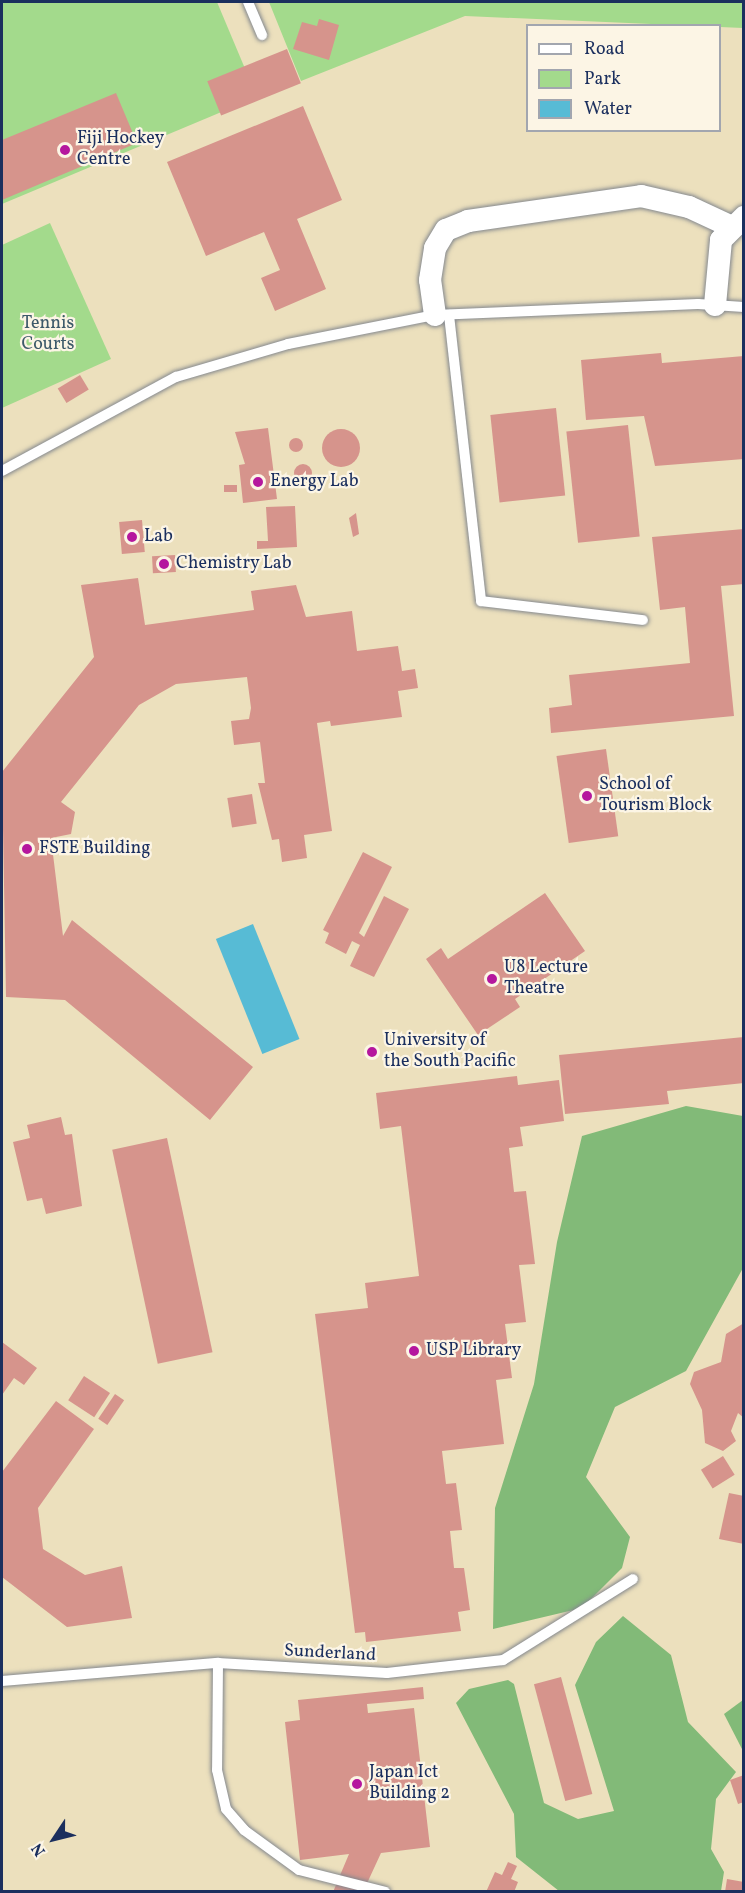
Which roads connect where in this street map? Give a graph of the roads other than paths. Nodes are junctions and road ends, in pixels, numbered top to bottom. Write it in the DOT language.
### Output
graph roads {
  1 [pos="248,2"];
  2 [pos="262,35"];
  3 [pos="736,222"];
  4 [pos="715,305"];
  5 [pos="744,307"];
  6 [pos="442,315"];
  7 [pos="2,471"];
  8 [pos="643,620"];
  9 [pos="633,1579"];
  10 [pos="218,1663"];
  11 [pos="2,1681"];
  12 [pos="385,1892"];
  1 -- 2 [label="lane"];
  3 -- 4 [label="street"];
  3 -- 6 [label="street"];
  4 -- 5 [label="lane"];
  4 -- 6 [label="lane"];
  6 -- 7 [label="lane"];
  6 -- 8 [label="lane"];
  9 -- 10 [label="lane, Sunderland"];
  10 -- 11 [label="lane, Sunderland"];
  10 -- 12 [label="lane"];
}
